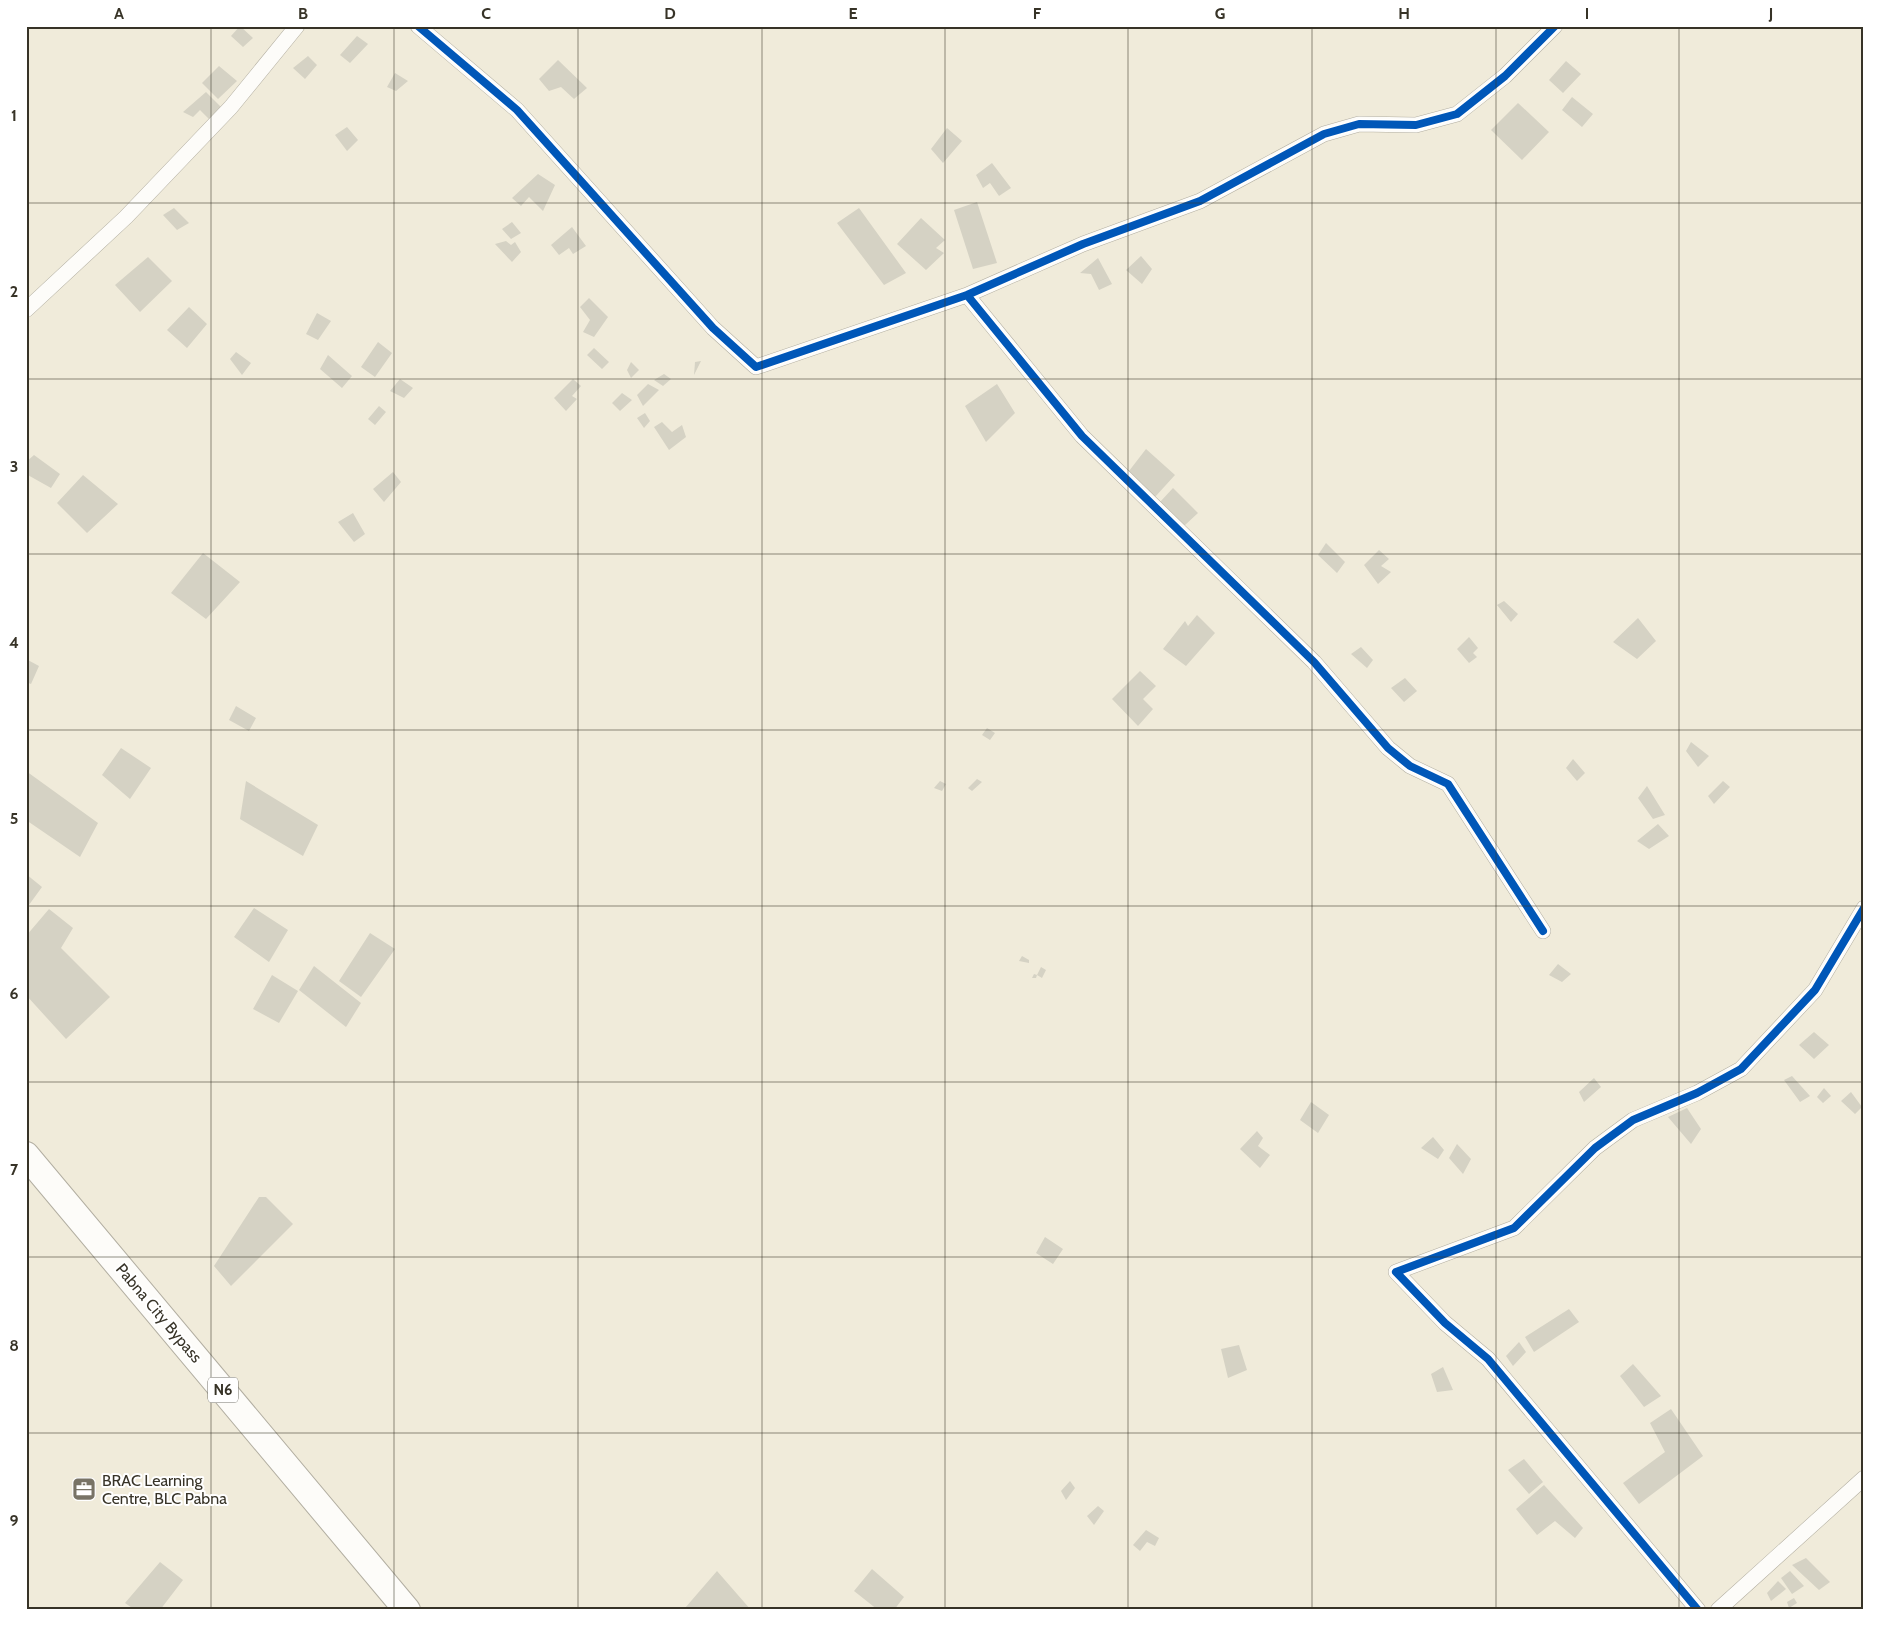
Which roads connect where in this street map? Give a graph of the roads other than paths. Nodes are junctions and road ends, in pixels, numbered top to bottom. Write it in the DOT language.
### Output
graph roads {
  1 [pos="297,26"];
  2 [pos="418,26"];
  3 [pos="1555,26"];
  4 [pos="967,295"];
  5 [pos="26,310"];
  6 [pos="1864,908"];
  7 [pos="1544,931"];
  8 [pos="30,1162"];
  9 [pos="1864,1478"];
  10 [pos="407,1610"];
  11 [pos="1698,1610"];
  12 [pos="1718,1610"];
  1 -- 5 [label="street"];
  2 -- 4 [label="street"];
  3 -- 4 [label="street"];
  4 -- 7 [label="street"];
  6 -- 11 [label="street"];
  8 -- 10 [label="highway, Pabna City Bypass / N6"];
  9 -- 12 [label="street"];
}
